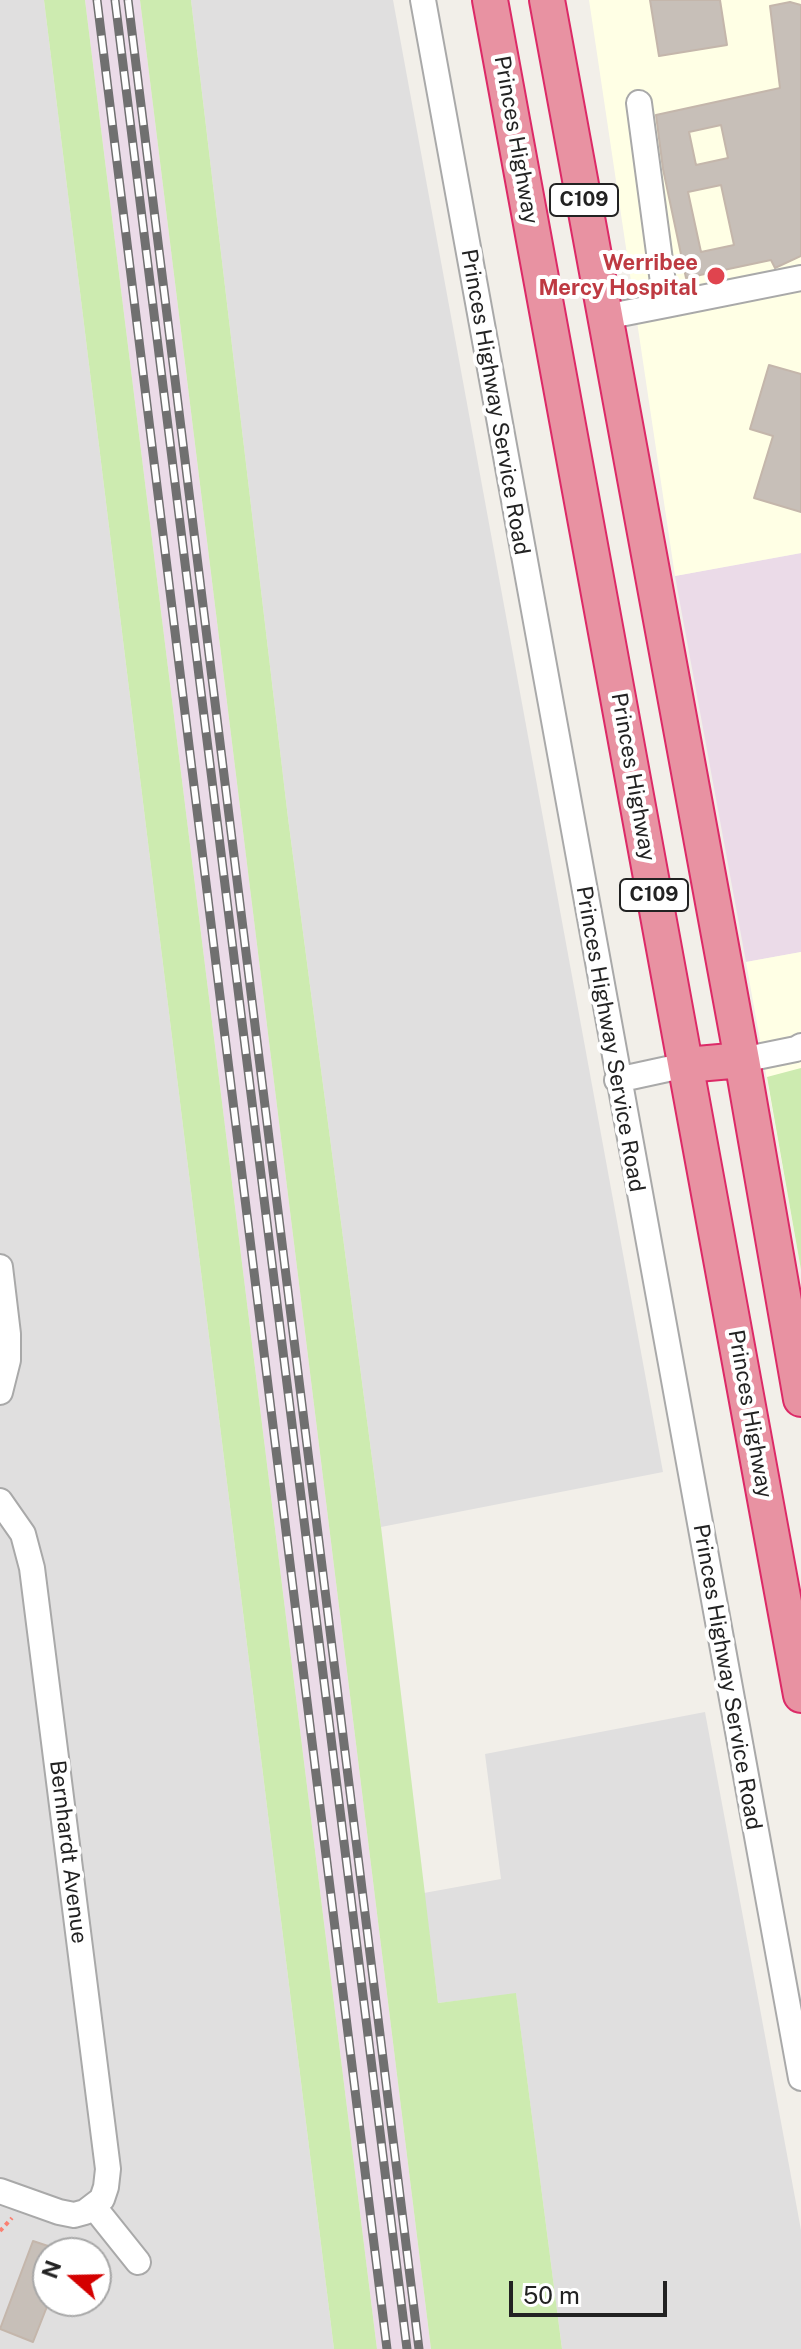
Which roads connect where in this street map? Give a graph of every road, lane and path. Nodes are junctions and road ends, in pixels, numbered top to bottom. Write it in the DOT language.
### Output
graph roads {
  1 [pos="423,0"];
  2 [pos="490,0"];
  3 [pos="547,0"];
  4 [pos="562,83"];
  5 [pos="508,95"];
  6 [pos="639,103"];
  7 [pos="801,278"];
  8 [pos="666,305"];
  9 [pos="605,317"];
  10 [pos="801,1046"];
  11 [pos="742,1060"];
  12 [pos="686,1065"];
  13 [pos="617,1080"];
  14 [pos="0,1267"];
  15 [pos="0,1392"];
  16 [pos="801,1399"];
  17 [pos="0,1501"];
  18 [pos="801,1695"];
  19 [pos="789,1947"];
  20 [pos="801,2078"];
  21 [pos="0,2191"];
  22 [pos="94,2207"];
  23 [pos="138,2262"];
  1 -- 13 [label="street, Princes Highway Service Road"];
  2 -- 5 [label="highway, Princes Highway / C109"];
  3 -- 4 [label="highway, C109"];
  4 -- 5 [label="highway"];
  4 -- 9 [label="highway, C109"];
  5 -- 12 [label="highway, Princes Highway / C109"];
  6 -- 8 [label="street"];
  7 -- 8 [label="street"];
  8 -- 9 [label="street"];
  9 -- 11 [label="highway, C109"];
  10 -- 11 [label="street"];
  11 -- 12 [label="highway"];
  11 -- 16 [label="highway, C109"];
  12 -- 13 [label="street"];
  12 -- 18 [label="highway, Princes Highway / C109"];
  13 -- 19 [label="street, Princes Highway Service Road"];
  14 -- 15 [label="street"];
  17 -- 22 [label="street, Bernhardt Avenue"];
  19 -- 20 [label="street, Princes Highway Service Road"];
  21 -- 22 [label="street"];
  22 -- 23 [label="street"];
}
